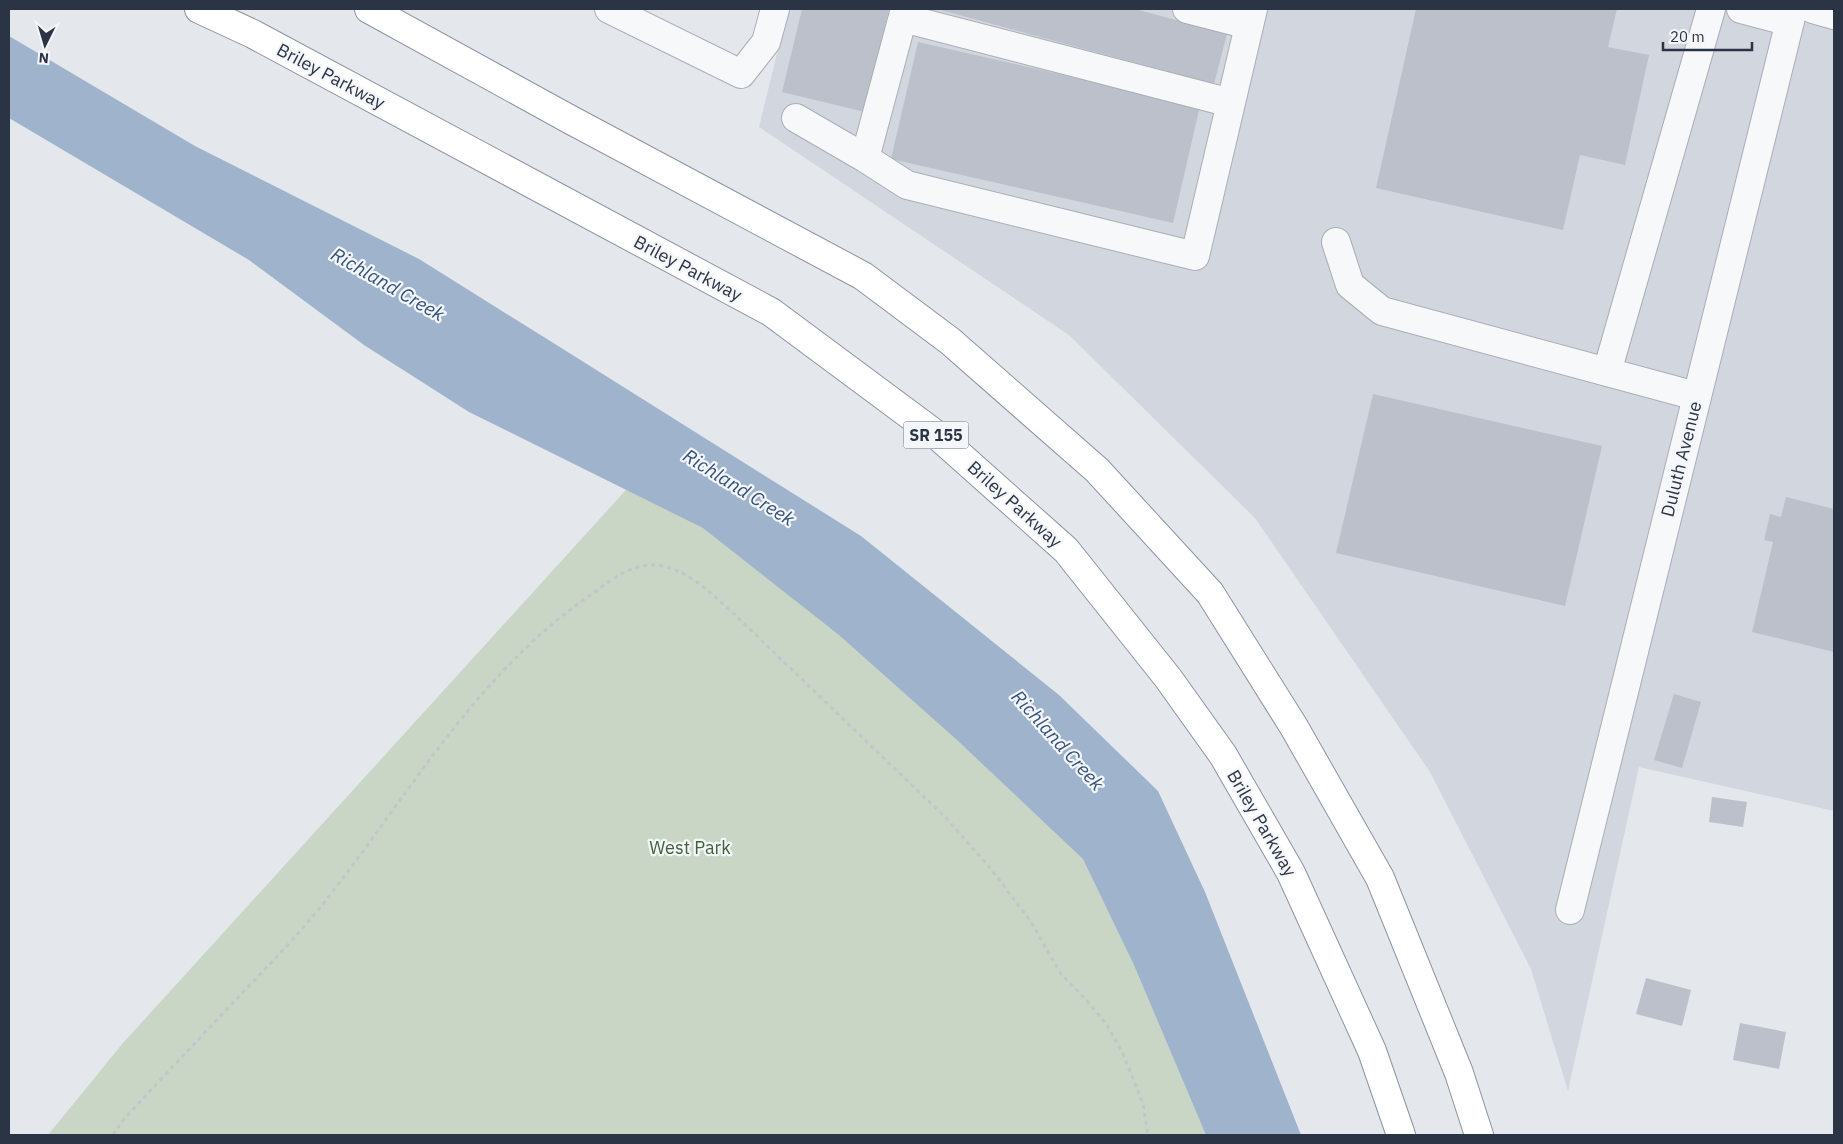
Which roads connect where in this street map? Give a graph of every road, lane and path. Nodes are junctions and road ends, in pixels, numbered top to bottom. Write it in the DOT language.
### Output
graph roads {
  1 [pos="199,9"];
  2 [pos="369,9"];
  3 [pos="609,9"];
  4 [pos="776,9"];
  5 [pos="1187,9"];
  6 [pos="1711,9"];
  7 [pos="1741,9"];
  8 [pos="1814,9"];
  9 [pos="904,14"];
  10 [pos="1834,15"];
  11 [pos="1791,16"];
  12 [pos="1251,17"];
  13 [pos="1231,103"];
  14 [pos="796,118"];
  15 [pos="865,158"];
  16 [pos="1336,242"];
  17 [pos="1607,372"];
  18 [pos="1696,396"];
  19 [pos="1570,910"];
  20 [pos="113,1135"];
  21 [pos="1148,1135"];
  22 [pos="1401,1135"];
  23 [pos="1479,1135"];
  1 -- 22 [label="highway, Briley Parkway / SR 155"];
  2 -- 23 [label="highway"];
  3 -- 4 [label="street"];
  5 -- 12 [label="street"];
  6 -- 17 [label="street"];
  7 -- 11 [label="street"];
  8 -- 10 [label="street"];
  9 -- 13 [label="street"];
  9 -- 15 [label="street"];
  11 -- 18 [label="street, Duluth Avenue"];
  12 -- 13 [label="street"];
  13 -- 15 [label="street"];
  14 -- 15 [label="street"];
  16 -- 17 [label="street"];
  17 -- 18 [label="street"];
  18 -- 19 [label="street, Duluth Avenue"];
  20 -- 21 [label="path"];
}
